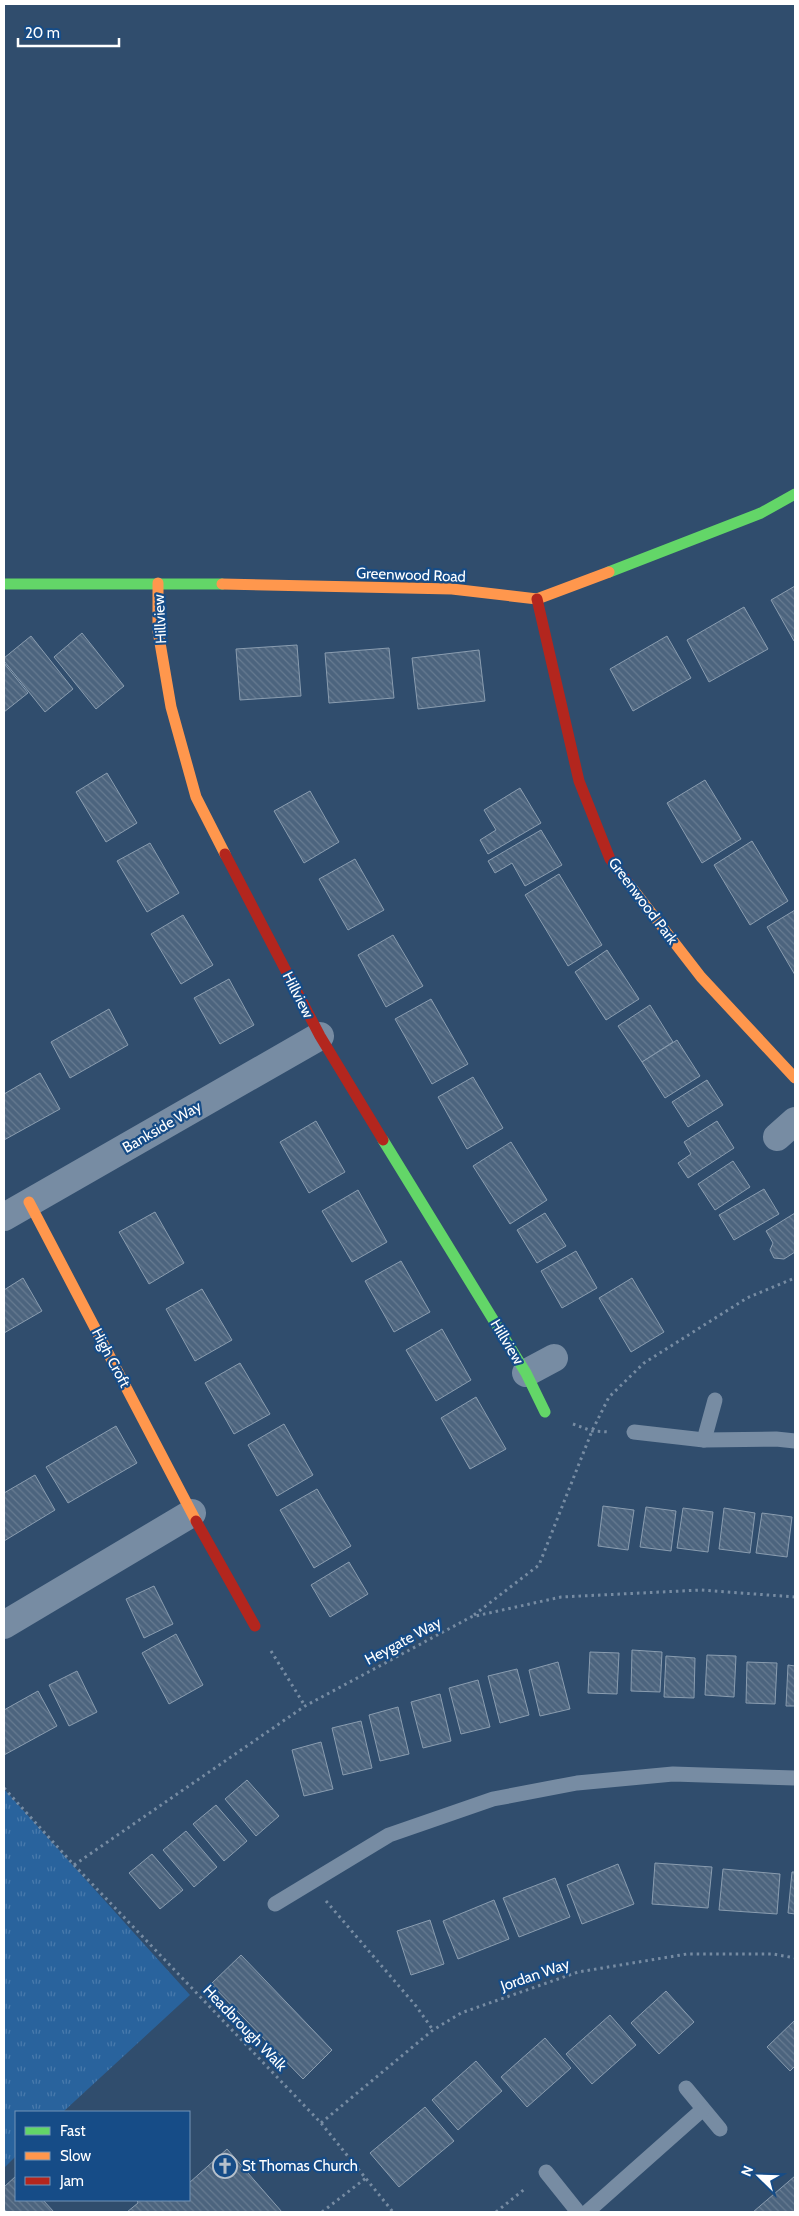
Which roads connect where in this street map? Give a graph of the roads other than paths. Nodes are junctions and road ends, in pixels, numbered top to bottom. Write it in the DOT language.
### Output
graph roads {
  1 [pos="795,494"];
  2 [pos="4,584"];
  3 [pos="158,584"];
  4 [pos="537,599"];
  5 [pos="320,1036"];
  6 [pos="795,1078"];
  7 [pos="30,1202"];
  8 [pos="4,1217"];
  9 [pos="554,1358"];
  10 [pos="526,1373"];
  11 [pos="715,1400"];
  12 [pos="544,1412"];
  13 [pos="634,1432"];
  14 [pos="704,1440"];
  15 [pos="795,1441"];
  16 [pos="192,1513"];
  17 [pos="4,1625"];
  18 [pos="256,1626"];
  19 [pos="795,1778"];
  20 [pos="275,1904"];
  21 [pos="686,2088"];
  22 [pos="702,2110"];
  23 [pos="720,2129"];
  24 [pos="546,2172"];
  25 [pos="578,2212"];
  26 [pos="587,2212"];
  1 -- 4 [label="street, Greenwood Road"];
  2 -- 3 [label="street, Greenwood Road"];
  3 -- 4 [label="street, Greenwood Road"];
  3 -- 5 [label="street, Hillview"];
  4 -- 6 [label="street, Greenwood Park"];
  5 -- 7 [label="street, Bankside Way"];
  5 -- 10 [label="street, Hillview"];
  7 -- 8 [label="street, Bankside Way"];
  7 -- 16 [label="street, High Croft"];
  9 -- 10 [label="street, Hillview"];
  10 -- 12 [label="street, Hillview"];
  11 -- 14 [label="lane"];
  13 -- 14 [label="lane"];
  14 -- 15 [label="lane"];
  16 -- 17 [label="street"];
  16 -- 18 [label="street, High Croft"];
  19 -- 20 [label="lane"];
  21 -- 22 [label="lane"];
  22 -- 23 [label="lane"];
  22 -- 26 [label="lane"];
  24 -- 25 [label="lane"];
}
